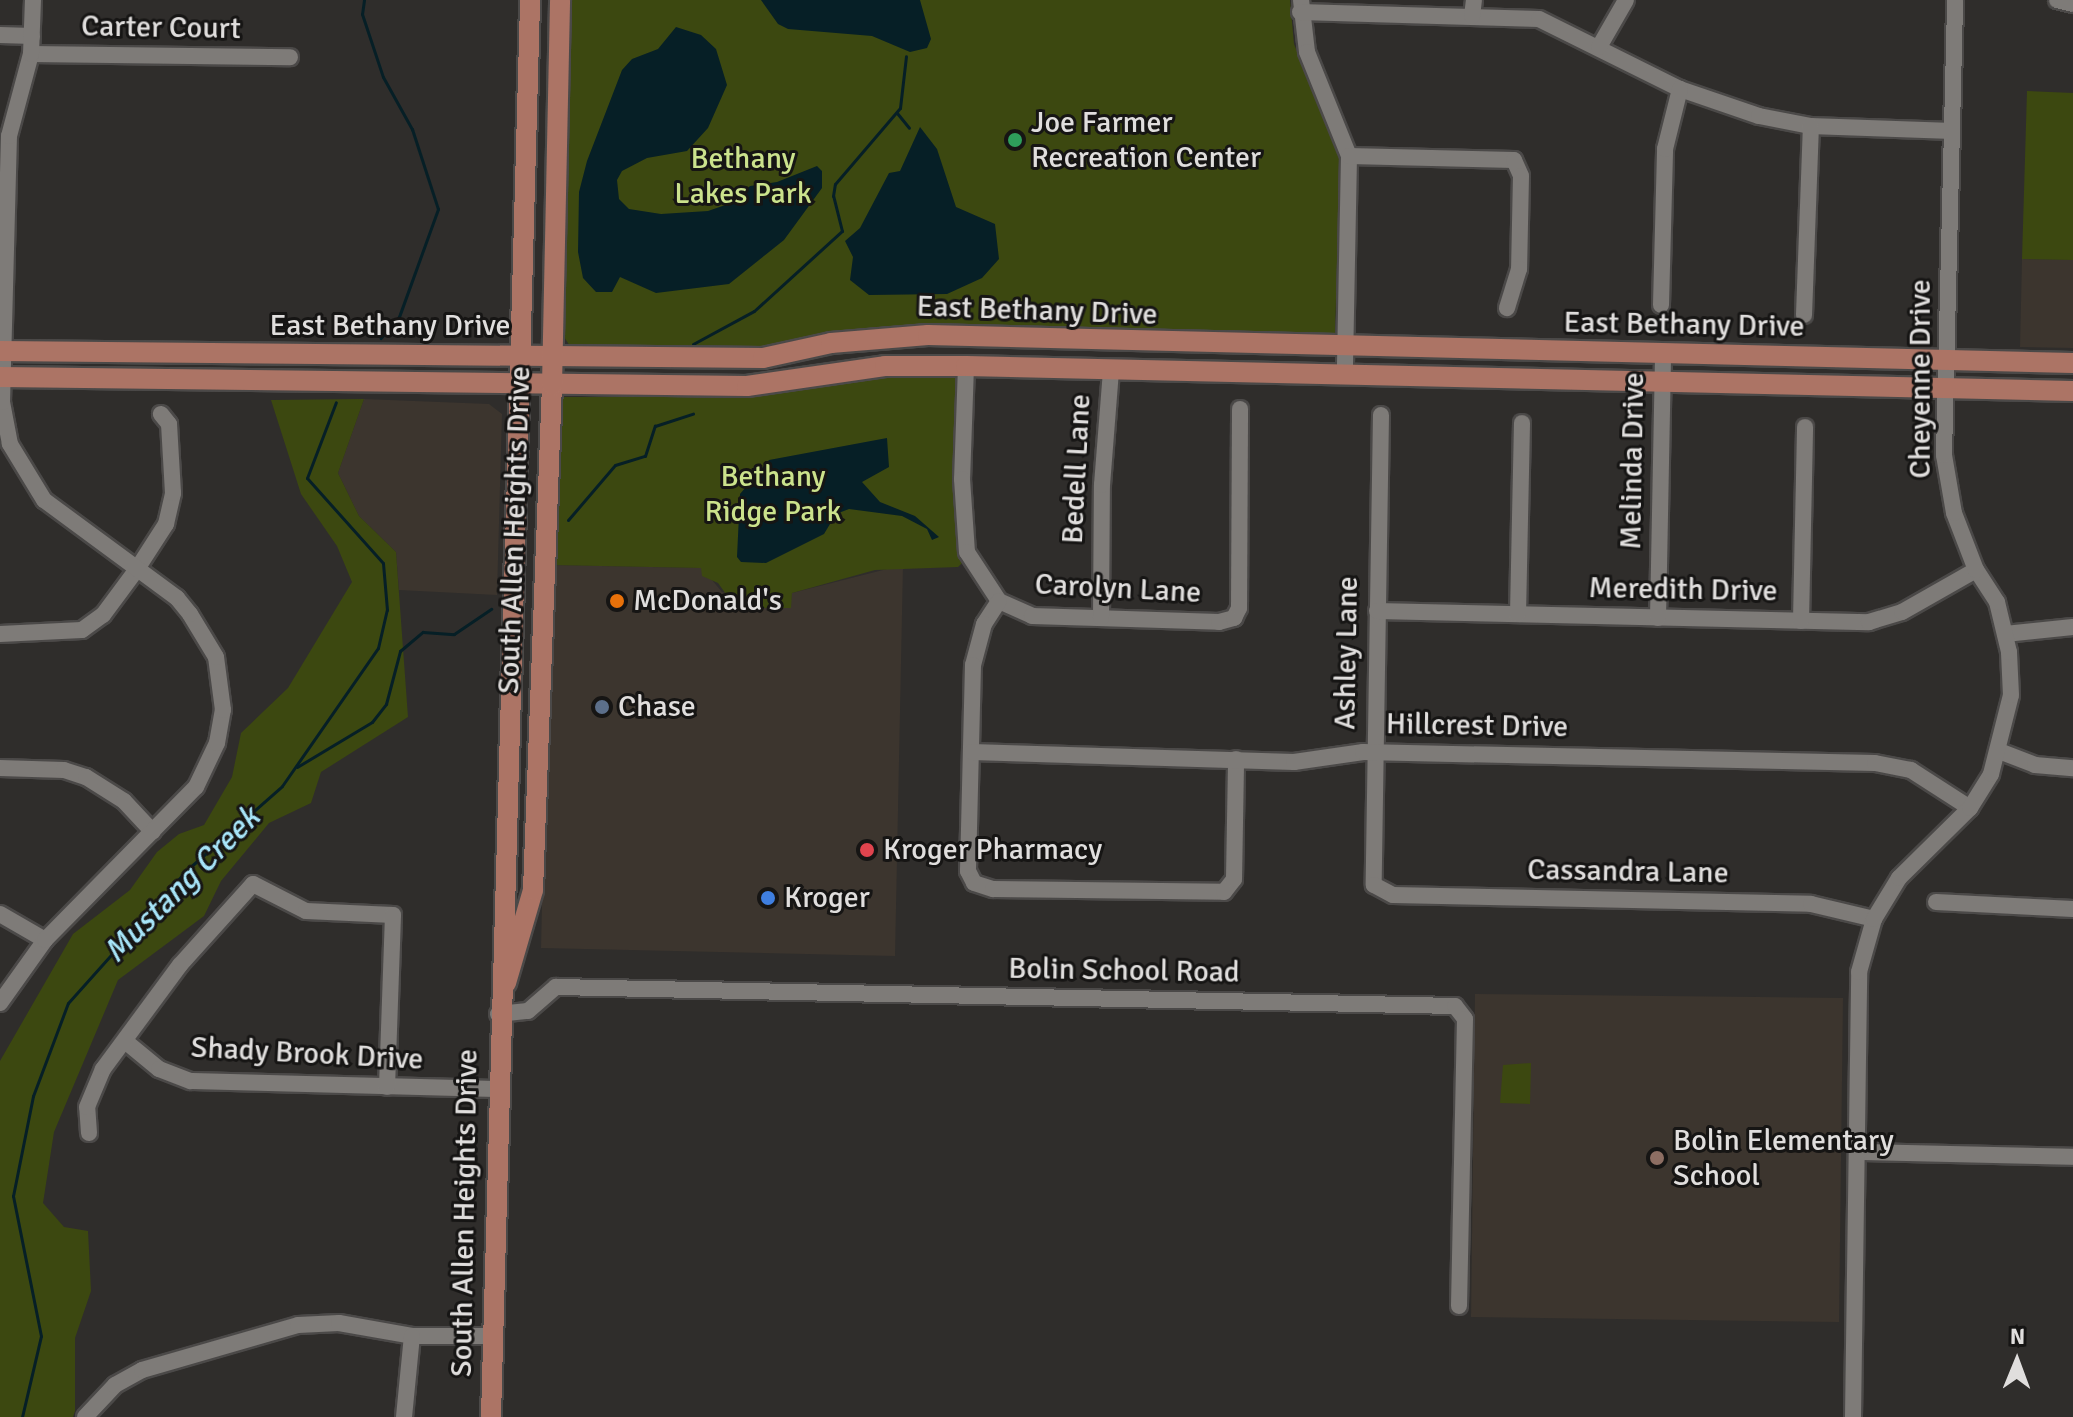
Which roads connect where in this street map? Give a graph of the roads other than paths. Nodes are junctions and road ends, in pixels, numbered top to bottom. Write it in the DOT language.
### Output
graph roads {
  1 [pos="33,0"];
  2 [pos="530,0"];
  3 [pos="560,0"];
  4 [pos="1626,0"];
  5 [pos="1955,0"];
  6 [pos="2057,0"];
  7 [pos="2073,4"];
  8 [pos="1300,6"];
  9 [pos="1473,8"];
  10 [pos="0,35"];
  11 [pos="32,36"];
  12 [pos="1599,47"];
  13 [pos="31,54"];
  14 [pos="290,57"];
  15 [pos="1680,89"];
  16 [pos="559,108"];
  17 [pos="526,110"];
  18 [pos="1811,126"];
  19 [pos="1952,131"];
  20 [pos="1349,156"];
  21 [pos="4,187"];
  22 [pos="1661,305"];
  23 [pos="1507,308"];
  24 [pos="1804,315"];
  25 [pos="1114,341"];
  26 [pos="1346,348"];
  27 [pos="1,351"];
  28 [pos="1663,354"];
  29 [pos="520,357"];
  30 [pos="553,358"];
  31 [pos="1947,360"];
  32 [pos="2073,363"];
  33 [pos="966,366"];
  34 [pos="1111,370"];
  35 [pos="1345,374"];
  36 [pos="1,377"];
  37 [pos="1662,381"];
  38 [pos="552,385"];
  39 [pos="520,386"];
  40 [pos="1947,389"];
  41 [pos="2073,391"];
  42 [pos="1240,409"];
  43 [pos="161,414"];
  44 [pos="1381,415"];
  45 [pos="1522,423"];
  46 [pos="1805,427"];
  47 [pos="5,446"];
  48 [pos="137,569"];
  49 [pos="1976,570"];
  50 [pos="999,601"];
  51 [pos="1377,611"];
  52 [pos="1518,614"];
  53 [pos="1101,618"];
  54 [pos="1658,618"];
  55 [pos="1801,621"];
  56 [pos="2073,627"];
  57 [pos="0,634"];
  58 [pos="2005,634"];
  59 [pos="510,656"];
  60 [pos="539,657"];
  61 [pos="1999,751"];
  62 [pos="972,752"];
  63 [pos="1373,752"];
  64 [pos="1236,759"];
  65 [pos="0,768"];
  66 [pos="2073,768"];
  67 [pos="1970,808"];
  68 [pos="153,832"];
  69 [pos="502,853"];
  70 [pos="1379,891"];
  71 [pos="1936,902"];
  72 [pos="2073,909"];
  73 [pos="0,914"];
  74 [pos="1874,919"];
  75 [pos="45,940"];
  76 [pos="517,944"];
  77 [pos="0,1003"];
  78 [pos="498,1012"];
  79 [pos="125,1041"];
  80 [pos="387,1087"];
  81 [pos="497,1089"];
  82 [pos="89,1133"];
  83 [pos="1860,1152"];
  84 [pos="2073,1157"];
  85 [pos="1459,1306"];
  86 [pos="412,1336"];
  87 [pos="492,1336"];
  88 [pos="85,1417"];
  89 [pos="404,1417"];
  90 [pos="491,1417"];
  91 [pos="1853,1417"];
  1 -- 11 [label="street"];
  2 -- 17 [label="main road, South Allen Heights Drive"];
  3 -- 16 [label="main road, South Allen Heights Drive"];
  4 -- 12 [label="street"];
  5 -- 19 [label="street, Cheyenne Drive"];
  6 -- 7 [label="street"];
  8 -- 9 [label="street"];
  8 -- 20 [label="street"];
  9 -- 12 [label="street"];
  10 -- 11 [label="street"];
  11 -- 13 [label="street"];
  12 -- 15 [label="street"];
  13 -- 14 [label="street, Carter Court"];
  13 -- 21 [label="street"];
  15 -- 18 [label="street"];
  15 -- 22 [label="street"];
  16 -- 17 [label="main road"];
  16 -- 30 [label="main road, South Allen Heights Drive"];
  17 -- 29 [label="main road, South Allen Heights Drive"];
  18 -- 19 [label="street"];
  18 -- 24 [label="street"];
  19 -- 31 [label="street, Cheyenne Drive"];
  20 -- 23 [label="street"];
  20 -- 26 [label="street"];
  21 -- 27 [label="street"];
  25 -- 26 [label="main road, East Bethany Drive"];
  25 -- 30 [label="main road, East Bethany Drive"];
  25 -- 34 [label="main road"];
  26 -- 28 [label="main road, East Bethany Drive"];
  26 -- 35 [label="street"];
  27 -- 29 [label="main road, East Bethany Drive"];
  27 -- 36 [label="street"];
  28 -- 31 [label="main road, East Bethany Drive"];
  28 -- 37 [label="street, Melinda Drive"];
  29 -- 30 [label="main road, East Bethany Drive"];
  29 -- 39 [label="main road, South Allen Heights Drive"];
  30 -- 38 [label="main road, South Allen Heights Drive"];
  31 -- 32 [label="main road, East Bethany Drive"];
  31 -- 40 [label="street, Cheyenne Drive"];
  33 -- 34 [label="main road, East Bethany Drive"];
  33 -- 38 [label="main road, East Bethany Drive"];
  33 -- 50 [label="street, Carolyn Lane"];
  34 -- 35 [label="main road, East Bethany Drive"];
  34 -- 53 [label="street, Bedell Lane"];
  35 -- 37 [label="main road, East Bethany Drive"];
  36 -- 39 [label="main road, East Bethany Drive"];
  36 -- 47 [label="street"];
  37 -- 40 [label="main road, East Bethany Drive"];
  37 -- 54 [label="street, Melinda Drive"];
  38 -- 39 [label="main road, East Bethany Drive"];
  38 -- 60 [label="main road, South Allen Heights Drive"];
  39 -- 59 [label="main road, South Allen Heights Drive"];
  40 -- 41 [label="main road, East Bethany Drive"];
  40 -- 49 [label="street, Cheyenne Drive"];
  42 -- 53 [label="street, Carolyn Lane"];
  43 -- 48 [label="street"];
  44 -- 51 [label="street, Ashley Lane"];
  45 -- 52 [label="street"];
  46 -- 55 [label="street"];
  47 -- 48 [label="street"];
  48 -- 57 [label="street"];
  48 -- 68 [label="street"];
  49 -- 55 [label="street, Meredith Drive"];
  49 -- 58 [label="street, Cheyenne Drive"];
  50 -- 53 [label="street, Carolyn Lane"];
  50 -- 62 [label="street"];
  51 -- 52 [label="street, Meredith Drive"];
  51 -- 63 [label="street, Ashley Lane"];
  52 -- 54 [label="street, Meredith Drive"];
  54 -- 55 [label="street, Meredith Drive"];
  56 -- 58 [label="street"];
  58 -- 61 [label="street, Cheyenne Drive"];
  59 -- 60 [label="main road"];
  59 -- 69 [label="main road, South Allen Heights Drive"];
  60 -- 76 [label="main road, South Allen Heights Drive"];
  61 -- 66 [label="street"];
  61 -- 67 [label="street, Cheyenne Drive"];
  62 -- 64 [label="street, Hillcrest Drive"];
  62 -- 64 [label="street"];
  63 -- 64 [label="street, Hillcrest Drive"];
  63 -- 67 [label="street, Hillcrest Drive"];
  63 -- 70 [label="street, Ashley Lane"];
  65 -- 68 [label="street"];
  67 -- 74 [label="street, Cheyenne Drive"];
  68 -- 75 [label="street"];
  69 -- 76 [label="main road"];
  69 -- 78 [label="main road, South Allen Heights Drive"];
  70 -- 74 [label="street, Cassandra Lane"];
  71 -- 72 [label="street"];
  73 -- 75 [label="street"];
  74 -- 83 [label="street, Cheyenne Drive"];
  75 -- 77 [label="street"];
  76 -- 78 [label="main road, South Allen Heights Drive"];
  78 -- 81 [label="main road, South Allen Heights Drive"];
  78 -- 85 [label="street, Bolin School Road"];
  79 -- 80 [label="street, Shady Brook Drive"];
  79 -- 80 [label="street"];
  79 -- 82 [label="street"];
  80 -- 81 [label="street, Shady Brook Drive"];
  81 -- 87 [label="main road, South Allen Heights Drive"];
  83 -- 84 [label="street"];
  83 -- 91 [label="street, Cheyenne Drive"];
  86 -- 87 [label="street"];
  86 -- 88 [label="street"];
  86 -- 89 [label="street"];
  87 -- 90 [label="main road, South Allen Heights Drive"];
}
